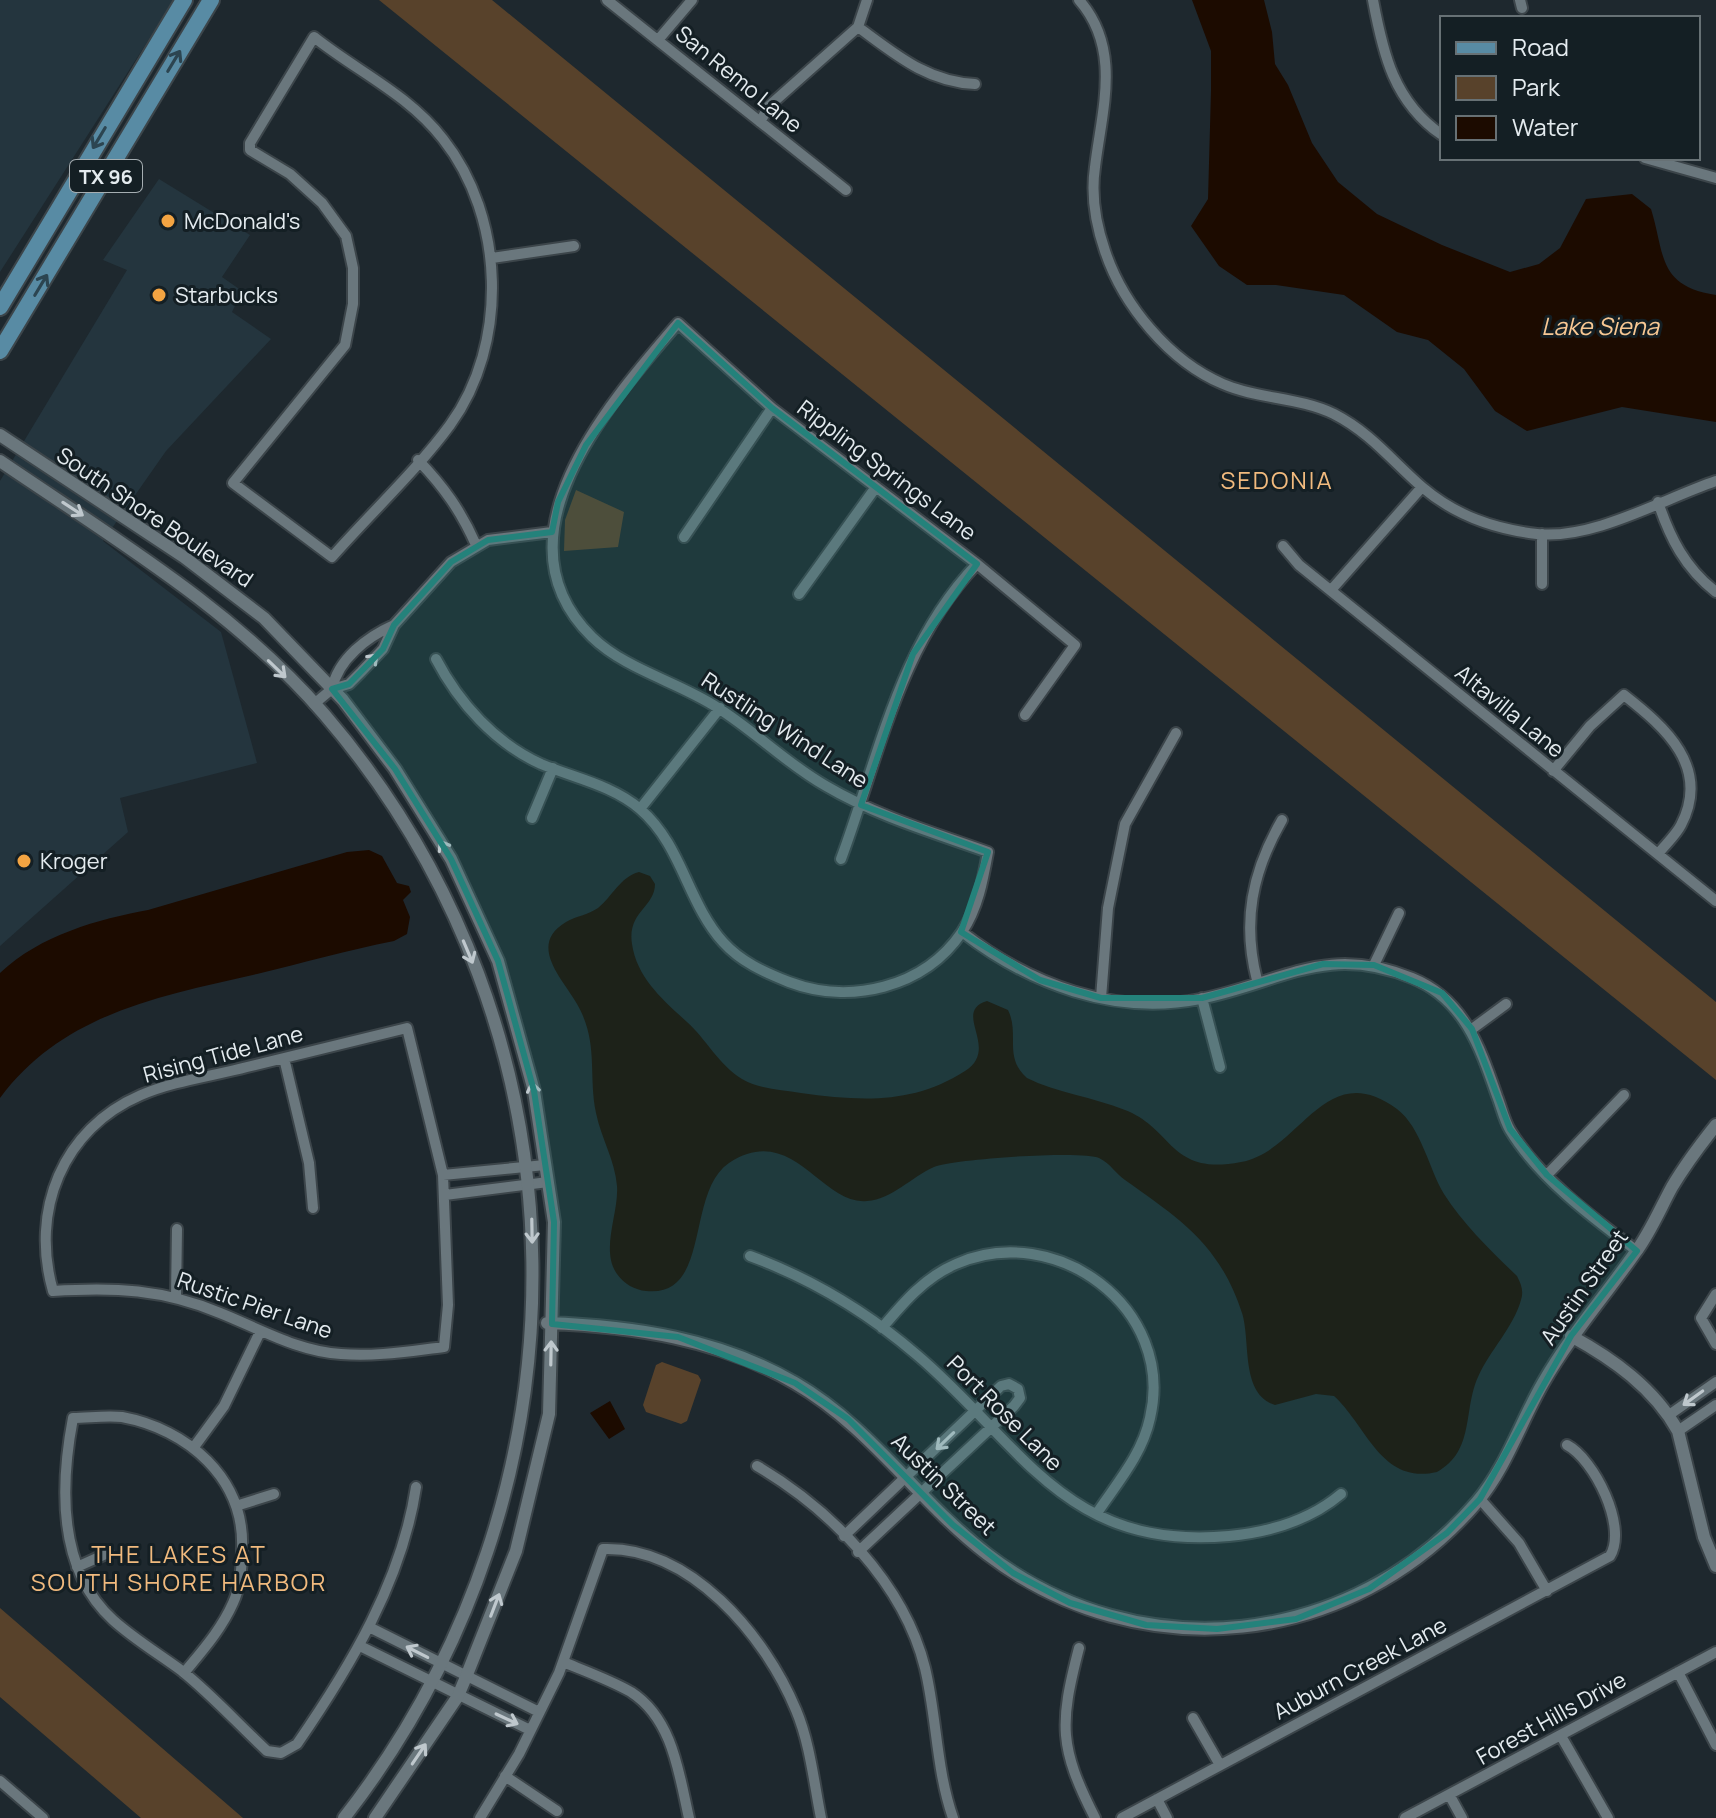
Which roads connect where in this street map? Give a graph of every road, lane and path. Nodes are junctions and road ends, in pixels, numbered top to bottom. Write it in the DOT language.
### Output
graph roads {
  1 [pos="184,0"];
  2 [pos="211,0"];
  3 [pos="607,0"];
  4 [pos="692,0"];
  5 [pos="867,0"];
  6 [pos="1373,0"];
  7 [pos="1086,2"];
  8 [pos="858,27"];
  9 [pos="658,40"];
  10 [pos="975,84"];
  11 [pos="760,122"];
  12 [pos="1440,134"];
  13 [pos="1652,160"];
  14 [pos="1716,178"];
  15 [pos="846,190"];
  16 [pos="574,246"];
  17 [pos="492,258"];
  18 [pos="0,307"];
  19 [pos="678,323"];
  20 [pos="0,351"];
  21 [pos="772,408"];
  22 [pos="0,435"];
  23 [pos="418,460"];
  24 [pos="4,463"];
  25 [pos="1716,481"];
  26 [pos="876,487"];
  27 [pos="1422,487"];
  28 [pos="1658,502"];
  29 [pos="111,511"];
  30 [pos="99,526"];
  31 [pos="552,532"];
  32 [pos="1542,534"];
  33 [pos="684,537"];
  34 [pos="476,545"];
  35 [pos="1283,546"];
  36 [pos="977,564"];
  37 [pos="1542,584"];
  38 [pos="1332,589"];
  39 [pos="1716,592"];
  40 [pos="799,594"];
  41 [pos="394,625"];
  42 [pos="436,659"];
  43 [pos="332,689"];
  44 [pos="314,704"];
  45 [pos="720,708"];
  46 [pos="1025,715"];
  47 [pos="1176,733"];
  48 [pos="553,768"];
  49 [pos="1553,771"];
  50 [pos="861,805"];
  51 [pos="640,809"];
  52 [pos="532,818"];
  53 [pos="1282,820"];
  54 [pos="1658,854"];
  55 [pos="841,859"];
  56 [pos="1716,901"];
  57 [pos="1399,913"];
  58 [pos="962,932"];
  59 [pos="1374,965"];
  60 [pos="1257,980"];
  61 [pos="1101,998"];
  62 [pos="1202,998"];
  63 [pos="1506,1004"];
  64 [pos="1472,1029"];
  65 [pos="284,1058"];
  66 [pos="1220,1067"];
  67 [pos="1624,1095"];
  68 [pos="1716,1125"];
  69 [pos="545,1165"];
  70 [pos="527,1167"];
  71 [pos="443,1175"];
  72 [pos="1547,1175"];
  73 [pos="548,1182"];
  74 [pos="531,1184"];
  75 [pos="445,1195"];
  76 [pos="313,1208"];
  77 [pos="177,1229"];
  78 [pos="1637,1251"];
  79 [pos="750,1256"];
  80 [pos="53,1291"];
  81 [pos="1716,1294"];
  82 [pos="176,1297"];
  83 [pos="533,1323"];
  84 [pos="552,1324"];
  85 [pos="882,1328"];
  86 [pos="260,1332"];
  87 [pos="1571,1336"];
  88 [pos="1716,1344"];
  89 [pos="1716,1382"];
  90 [pos="1716,1405"];
  91 [pos="974,1412"];
  92 [pos="1669,1415"];
  93 [pos="990,1428"];
  94 [pos="1678,1431"];
  95 [pos="1567,1445"];
  96 [pos="194,1447"];
  97 [pos="757,1466"];
  98 [pos="908,1476"];
  99 [pos="416,1487"];
  100 [pos="922,1491"];
  101 [pos="274,1494"];
  102 [pos="1341,1494"];
  103 [pos="1480,1499"];
  104 [pos="236,1506"];
  105 [pos="1097,1513"];
  106 [pos="844,1536"];
  107 [pos="858,1552"];
  108 [pos="108,1553"];
  109 [pos="1716,1566"];
  110 [pos="77,1567"];
  111 [pos="1547,1591"];
  112 [pos="369,1627"];
  113 [pos="360,1646"];
  114 [pos="1079,1648"];
  115 [pos="1716,1652"];
  116 [pos="563,1662"];
  117 [pos="441,1665"];
  118 [pos="1678,1672"];
  119 [pos="184,1673"];
  120 [pos="466,1677"];
  121 [pos="433,1683"];
  122 [pos="458,1696"];
  123 [pos="539,1712"];
  124 [pos="1193,1718"];
  125 [pos="530,1730"];
  126 [pos="1561,1736"];
  127 [pos="1716,1745"];
  128 [pos="1220,1765"];
  129 [pos="505,1776"];
  130 [pos="0,1781"];
  131 [pos="1450,1796"];
  132 [pos="1157,1799"];
  133 [pos="557,1811"];
  134 [pos="43,1818"];
  135 [pos="344,1818"];
  136 [pos="375,1818"];
  137 [pos="480,1818"];
  138 [pos="689,1818"];
  139 [pos="821,1818"];
  140 [pos="953,1818"];
  141 [pos="1095,1818"];
  142 [pos="1122,1818"];
  143 [pos="1167,1818"];
  144 [pos="1405,1818"];
  145 [pos="1462,1818"];
  146 [pos="1608,1818"];
  1 -- 18 [label="main road, TX 96, one-way"];
  20 -- 2 [label="main road, TX 96, one-way"];
  3 -- 9 [label="street, San Remo Lane"];
  4 -- 9 [label="street"];
  5 -- 8 [label="street"];
  6 -- 12 [label="street"];
  7 -- 27 [label="street"];
  8 -- 10 [label="street"];
  8 -- 11 [label="street"];
  9 -- 11 [label="street, San Remo Lane"];
  11 -- 15 [label="street, San Remo Lane"];
  13 -- 14 [label="street"];
  16 -- 17 [label="street"];
  17 -- 23 [label="street"];
  17 -- 23 [label="street"];
  19 -- 21 [label="street, Rippling Springs Lane"];
  19 -- 31 [label="street, Rustling Wind Lane"];
  21 -- 26 [label="street, Rippling Springs Lane"];
  21 -- 33 [label="street"];
  22 -- 29 [label="street, South Shore Boulevard"];
  23 -- 34 [label="street"];
  24 -- 30 [label="street, South Shore Boulevard, one-way"];
  25 -- 28 [label="street"];
  26 -- 36 [label="street, Rippling Springs Lane"];
  26 -- 40 [label="street"];
  27 -- 32 [label="street"];
  27 -- 38 [label="street"];
  28 -- 32 [label="street"];
  28 -- 39 [label="street"];
  29 -- 30 [label="street"];
  29 -- 43 [label="street, South Shore Boulevard"];
  30 -- 44 [label="street, South Shore Boulevard, one-way"];
  31 -- 34 [label="street"];
  31 -- 45 [label="street, Rustling Wind Lane"];
  32 -- 37 [label="street"];
  34 -- 41 [label="street"];
  35 -- 38 [label="street, Altavilla Lane"];
  36 -- 46 [label="street, Rippling Springs Lane"];
  36 -- 50 [label="street"];
  38 -- 49 [label="street, Altavilla Lane"];
  43 -- 41 [label="street, one-way"];
  41 -- 43 [label="street"];
  42 -- 48 [label="street"];
  43 -- 44 [label="street"];
  69 -- 43 [label="street, South Shore Boulevard, one-way"];
  44 -- 70 [label="street, South Shore Boulevard, one-way"];
  45 -- 50 [label="street, Rustling Wind Lane"];
  45 -- 51 [label="street"];
  47 -- 61 [label="street"];
  48 -- 51 [label="street"];
  48 -- 52 [label="street"];
  49 -- 54 [label="street, Altavilla Lane"];
  49 -- 54 [label="street"];
  50 -- 55 [label="street"];
  50 -- 58 [label="street, Rustling Wind Lane"];
  51 -- 58 [label="street"];
  53 -- 60 [label="street"];
  54 -- 56 [label="street, Altavilla Lane"];
  57 -- 59 [label="street"];
  58 -- 61 [label="street"];
  59 -- 60 [label="street"];
  59 -- 64 [label="street"];
  60 -- 62 [label="street"];
  61 -- 62 [label="street"];
  62 -- 66 [label="street"];
  63 -- 64 [label="street"];
  64 -- 72 [label="street"];
  65 -- 71 [label="street, Rising Tide Lane"];
  65 -- 76 [label="street"];
  65 -- 80 [label="street, Rising Tide Lane"];
  67 -- 72 [label="street"];
  68 -- 78 [label="street, Austin Street"];
  69 -- 70 [label="street"];
  69 -- 73 [label="street, South Shore Boulevard"];
  70 -- 71 [label="street"];
  70 -- 74 [label="street, South Shore Boulevard"];
  71 -- 75 [label="street"];
  72 -- 78 [label="street"];
  73 -- 74 [label="street"];
  73 -- 84 [label="street, South Shore Boulevard"];
  74 -- 75 [label="street"];
  74 -- 83 [label="street, South Shore Boulevard, one-way"];
  75 -- 86 [label="street, Rustic Pier Lane"];
  77 -- 82 [label="street"];
  78 -- 87 [label="street, Austin Street"];
  79 -- 85 [label="street, Port Rose Lane"];
  80 -- 82 [label="street, Rustic Pier Lane"];
  81 -- 88 [label="street"];
  82 -- 86 [label="street, Rustic Pier Lane"];
  83 -- 84 [label="street, Austin Street"];
  83 -- 117 [label="street, South Shore Boulevard"];
  84 -- 98 [label="street, Austin Street"];
  120 -- 84 [label="street, South Shore Boulevard, one-way"];
  85 -- 91 [label="street, Port Rose Lane"];
  85 -- 105 [label="street"];
  86 -- 96 [label="street"];
  87 -- 92 [label="street"];
  87 -- 103 [label="street, Austin Street"];
  89 -- 92 [label="street, one-way"];
  90 -- 94 [label="street"];
  91 -- 93 [label="street, Port Rose Lane"];
  91 -- 93 [label="street"];
  91 -- 98 [label="street, one-way"];
  92 -- 94 [label="street"];
  93 -- 100 [label="street"];
  93 -- 105 [label="street, Port Rose Lane"];
  94 -- 109 [label="street"];
  95 -- 111 [label="street, Auburn Creek Lane"];
  96 -- 104 [label="street"];
  96 -- 110 [label="street"];
  97 -- 106 [label="street"];
  98 -- 100 [label="street, Austin Street"];
  98 -- 106 [label="street"];
  99 -- 112 [label="street"];
  100 -- 103 [label="street, Austin Street"];
  100 -- 107 [label="street"];
  101 -- 104 [label="street"];
  102 -- 105 [label="street, Port Rose Lane"];
  103 -- 111 [label="street"];
  104 -- 119 [label="street"];
  106 -- 107 [label="street"];
  107 -- 140 [label="street"];
  108 -- 110 [label="street"];
  110 -- 119 [label="street"];
  111 -- 128 [label="street, Auburn Creek Lane"];
  112 -- 113 [label="street"];
  117 -- 112 [label="street, one-way"];
  113 -- 119 [label="street"];
  113 -- 121 [label="street"];
  114 -- 141 [label="street"];
  115 -- 118 [label="street, Forest Hills Drive"];
  116 -- 123 [label="street"];
  116 -- 138 [label="street"];
  116 -- 139 [label="street"];
  117 -- 120 [label="street"];
  117 -- 121 [label="street, South Shore Boulevard"];
  118 -- 126 [label="street, Forest Hills Drive"];
  118 -- 127 [label="street"];
  120 -- 122 [label="street, South Shore Boulevard"];
  120 -- 123 [label="street"];
  121 -- 122 [label="street"];
  121 -- 135 [label="street, South Shore Boulevard"];
  122 -- 125 [label="street, one-way"];
  136 -- 122 [label="street, South Shore Boulevard, one-way"];
  123 -- 125 [label="street"];
  124 -- 128 [label="street"];
  125 -- 129 [label="street"];
  126 -- 131 [label="street, Forest Hills Drive"];
  126 -- 146 [label="street"];
  128 -- 132 [label="street, Auburn Creek Lane"];
  129 -- 133 [label="street"];
  129 -- 137 [label="street"];
  130 -- 134 [label="street"];
  131 -- 144 [label="street, Forest Hills Drive"];
  131 -- 145 [label="street"];
  132 -- 142 [label="street, Auburn Creek Lane"];
  132 -- 143 [label="street"];
}
